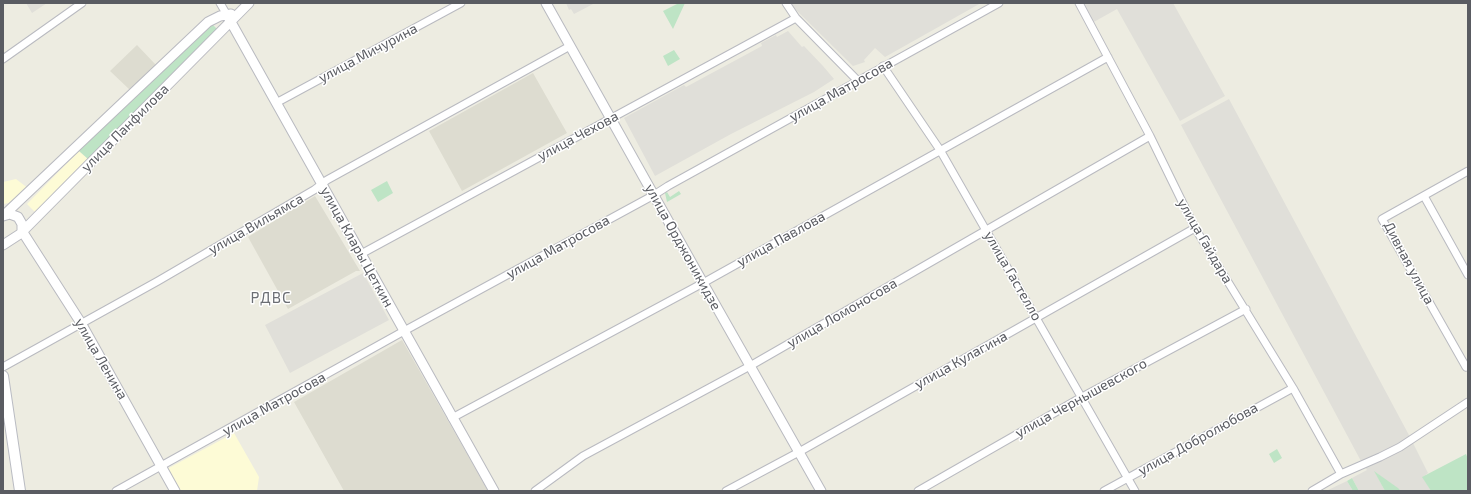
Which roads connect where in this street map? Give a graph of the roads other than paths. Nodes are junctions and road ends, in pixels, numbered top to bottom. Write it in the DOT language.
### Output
graph roads {
  1 [pos="82,3"];
  2 [pos="220,3"];
  3 [pos="461,3"];
  4 [pos="546,3"];
  5 [pos="786,3"];
  6 [pos="999,3"];
  7 [pos="1079,3"];
  8 [pos="246,6"];
  9 [pos="229,18"];
  10 [pos="796,18"];
  11 [pos="570,46"];
  12 [pos="1108,57"];
  13 [pos="3,59"];
  14 [pos="883,66"];
  15 [pos="857,80"];
  16 [pos="276,103"];
  17 [pos="610,118"];
  18 [pos="1150,136"];
  19 [pos="940,150"];
  20 [pos="1467,173"];
  21 [pos="322,184"];
  22 [pos="654,195"];
  23 [pos="1424,196"];
  24 [pos="4,216"];
  25 [pos="1195,228"];
  26 [pos="986,230"];
  27 [pos="22,231"];
  28 [pos="15,237"];
  29 [pos="3,238"];
  30 [pos="3,245"];
  31 [pos="360,254"];
  32 [pos="1468,275"];
  33 [pos="703,283"];
  34 [pos="1246,309"];
  35 [pos="1037,318"];
  36 [pos="81,323"];
  37 [pos="404,331"];
  38 [pos="750,366"];
  39 [pos="1468,366"];
  40 [pos="3,367"];
  41 [pos="3,376"];
  42 [pos="1292,388"];
  43 [pos="1082,397"];
  44 [pos="1468,402"];
  45 [pos="452,418"];
  46 [pos="799,452"];
  47 [pos="161,466"];
  48 [pos="1341,474"];
  49 [pos="1128,478"];
  50 [pos="20,491"];
  51 [pos="116,491"];
  52 [pos="175,491"];
  53 [pos="494,491"];
  54 [pos="535,491"];
  55 [pos="726,491"];
  56 [pos="821,491"];
  57 [pos="918,491"];
  58 [pos="1104,491"];
  59 [pos="1135,491"];
  60 [pos="1312,491"];
  1 -- 13 [label="street"];
  2 -- 9 [label="street, улица Клары Цеткин"];
  3 -- 16 [label="street, улица Мичурина"];
  4 -- 11 [label="street, улица Орджоникидзе"];
  5 -- 10 [label="street"];
  6 -- 14 [label="street, улица Матросова"];
  7 -- 12 [label="street, улица Гайдара"];
  8 -- 9 [label="street, улица Панфилова"];
  9 -- 16 [label="street, улица Клары Цеткин"];
  9 -- 24 [label="street, улица Панфилова"];
  9 -- 27 [label="street, улица Панфилова"];
  10 -- 15 [label="street"];
  10 -- 17 [label="street, улица Чехова"];
  11 -- 17 [label="street, улица Орджоникидзе"];
  11 -- 21 [label="street, улица Вильямса"];
  12 -- 18 [label="street, улица Гайдара"];
  12 -- 19 [label="street, улица Павлова"];
  14 -- 15 [label="street, улица Матросова"];
  14 -- 19 [label="street, улица Гастелло"];
  15 -- 22 [label="street, улица Матросова"];
  16 -- 21 [label="street, улица Клары Цеткин"];
  17 -- 22 [label="street, улица Орджоникидзе"];
  17 -- 31 [label="street, улица Чехова"];
  18 -- 25 [label="street, улица Гайдара"];
  18 -- 26 [label="street, улица Ломоносова"];
  19 -- 26 [label="street, улица Гастелло"];
  19 -- 33 [label="street, улица Павлова"];
  20 -- 23 [label="street, Дивная улица"];
  21 -- 31 [label="street, улица Клары Цеткин"];
  21 -- 36 [label="street, улица Вильямса"];
  22 -- 33 [label="street, улица Орджоникидзе"];
  22 -- 37 [label="street, улица Матросова"];
  23 -- 32 [label="street"];
  23 -- 39 [label="street, Дивная улица"];
  24 -- 27 [label="street, улица Ленина"];
  25 -- 34 [label="street, улица Гайдара"];
  25 -- 35 [label="street, улица Кулагина"];
  26 -- 35 [label="street, улица Гастелло"];
  26 -- 38 [label="street, улица Ломоносова"];
  27 -- 28 [label="street, улица Панфилова"];
  27 -- 36 [label="street, улица Ленина"];
  28 -- 29 [label="street"];
  28 -- 30 [label="street, улица Панфилова"];
  31 -- 37 [label="street, улица Клары Цеткин"];
  33 -- 38 [label="street, улица Орджоникидзе"];
  33 -- 45 [label="street, улица Павлова"];
  34 -- 42 [label="street, улица Гайдара"];
  34 -- 43 [label="street, улица Чернышевского"];
  35 -- 43 [label="street, улица Гастелло"];
  35 -- 46 [label="street, улица Кулагина"];
  36 -- 40 [label="street, улица Вильямса"];
  36 -- 47 [label="street, улица Ленина"];
  37 -- 45 [label="street, улица Клары Цеткин"];
  37 -- 47 [label="street, улица Матросова"];
  38 -- 46 [label="street, улица Орджоникидзе"];
  38 -- 54 [label="street, улица Ломоносова"];
  41 -- 50 [label="main road"];
  42 -- 48 [label="street, улица Гайдара"];
  42 -- 49 [label="street, улица Добролюбова"];
  43 -- 49 [label="street, улица Гастелло"];
  43 -- 57 [label="street, улица Чернышевского"];
  44 -- 48 [label="street"];
  45 -- 53 [label="street, улица Клары Цеткин"];
  46 -- 55 [label="street, улица Кулагина"];
  46 -- 56 [label="street, улица Орджоникидзе"];
  47 -- 51 [label="street, улица Матросова"];
  47 -- 52 [label="street, улица Ленина"];
  48 -- 60 [label="street"];
  49 -- 58 [label="street, улица Добролюбова"];
  49 -- 59 [label="street, улица Гастелло"];
}
